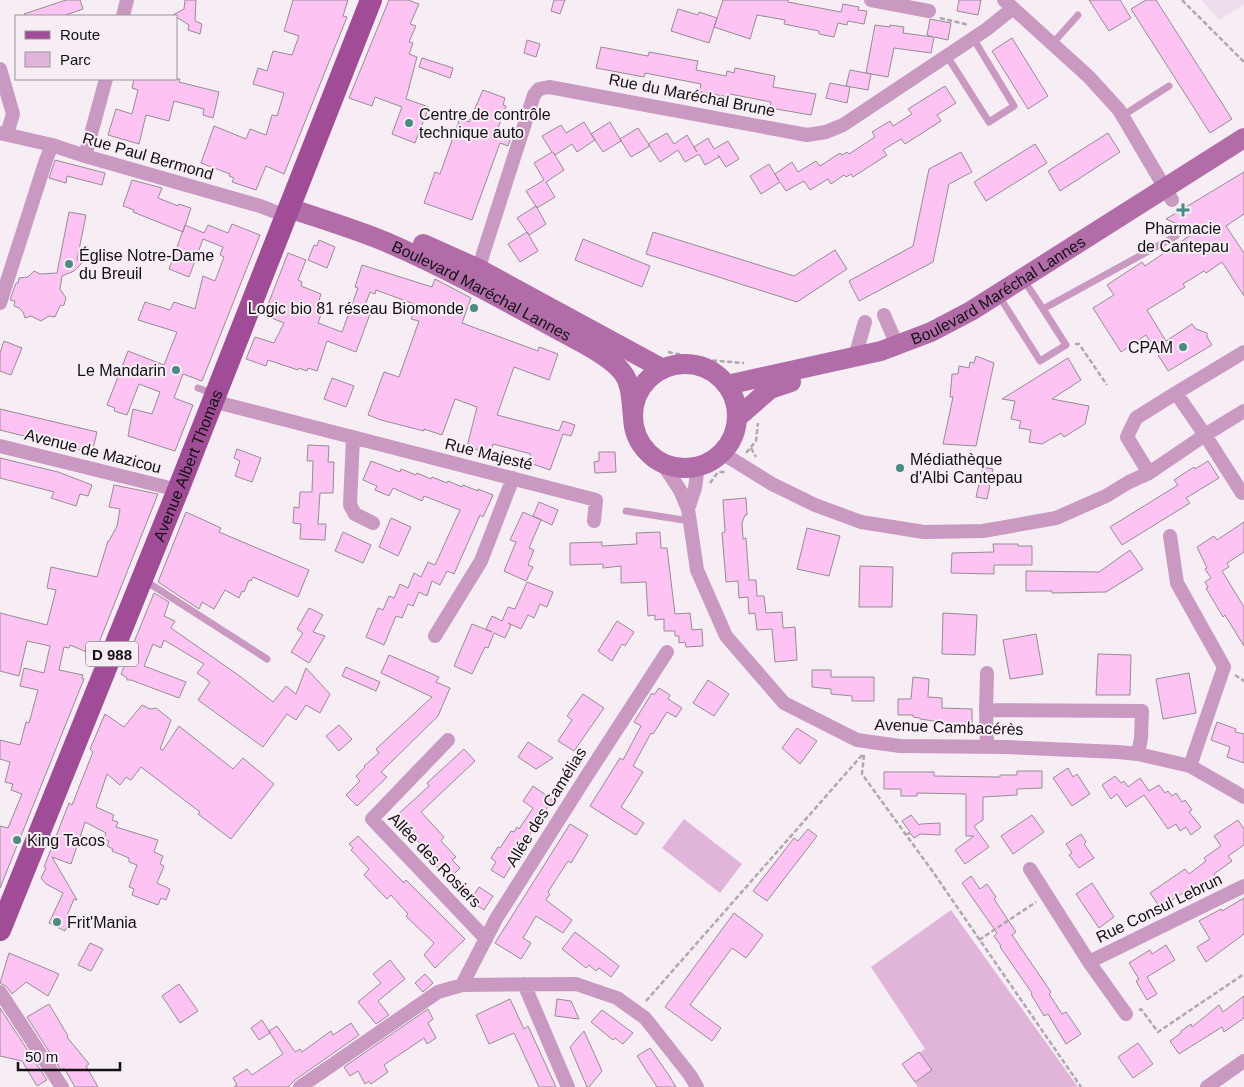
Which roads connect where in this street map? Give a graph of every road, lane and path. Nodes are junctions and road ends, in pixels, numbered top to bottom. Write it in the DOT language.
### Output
graph roads {
  1 [pos="127,0"];
  2 [pos="371,0"];
  3 [pos="871,0"];
  4 [pos="1182,0"];
  5 [pos="1008,4"];
  6 [pos="929,10"];
  7 [pos="123,15"];
  8 [pos="1078,15"];
  9 [pos="987,29"];
  10 [pos="973,38"];
  11 [pos="1053,43"];
  12 [pos="946,56"];
  13 [pos="1244,62"];
  14 [pos="0,69"];
  15 [pos="106,80"];
  16 [pos="1169,86"];
  17 [pos="1122,116"];
  18 [pos="5,134"];
  19 [pos="1244,138"];
  20 [pos="52,145"];
  21 [pos="1244,153"];
  22 [pos="85,156"];
  23 [pos="1169,194"];
  24 [pos="290,207"];
  25 [pos="1176,236"];
  26 [pos="479,269"];
  27 [pos="1029,288"];
  28 [pos="486,289"];
  29 [pos="0,304"];
  30 [pos="1004,304"];
  31 [pos="1043,309"];
  32 [pos="884,316"];
  33 [pos="865,322"];
  34 [pos="1066,344"];
  35 [pos="897,345"];
  36 [pos="1244,352"];
  37 [pos="855,357"];
  38 [pos="665,360"];
  39 [pos="748,363"];
  40 [pos="727,385"];
  41 [pos="1108,385"];
  42 [pos="212,390"];
  43 [pos="1176,393"];
  44 [pos="1244,411"];
  45 [pos="633,417"];
  46 [pos="737,418"];
  47 [pos="1205,435"];
  48 [pos="353,437"];
  49 [pos="0,446"];
  50 [pos="722,453"];
  51 [pos="662,463"];
  52 [pos="698,466"];
  53 [pos="1149,473"];
  54 [pos="513,478"];
  55 [pos="178,490"];
  56 [pos="1242,494"];
  57 [pos="626,511"];
  58 [pos="689,515"];
  59 [pos="594,521"];
  60 [pos="374,523"];
  61 [pos="1170,536"];
  62 [pos="142,578"];
  63 [pos="435,636"];
  64 [pos="667,652"];
  65 [pos="267,659"];
  66 [pos="987,673"];
  67 [pos="986,710"];
  68 [pos="448,740"];
  69 [pos="986,747"];
  70 [pos="1138,754"];
  71 [pos="1190,766"];
  72 [pos="1244,796"];
  73 [pos="1030,869"];
  74 [pos="1244,886"];
  75 [pos="1047,896"];
  76 [pos="0,930"];
  77 [pos="486,939"];
  78 [pos="979,940"];
  79 [pos="1089,962"];
  80 [pos="1244,974"];
  81 [pos="524,984"];
  82 [pos="462,985"];
  83 [pos="0,992"];
  84 [pos="637,1012"];
  85 [pos="1126,1014"];
  86 [pos="1244,1061"];
  87 [pos="62,1087"];
  88 [pos="300,1087"];
  89 [pos="568,1087"];
  90 [pos="698,1087"];
  91 [pos="1081,1087"];
  92 [pos="1207,1087"];
  1 -- 7 [label="street"];
  2 -- 24 [label="main road, Avenue Albert Thomas"];
  3 -- 6 [label="street"];
  4 -- 13 [label="path"];
  5 -- 9 [label="street, Rue du Maréchal Brune"];
  5 -- 11 [label="street"];
  6 -- 9 [label="path"];
  8 -- 11 [label="lane"];
  9 -- 10 [label="street, Rue du Maréchal Brune"];
  10 -- 12 [label="street, Rue du Maréchal Brune"];
  10 -- 12 [label="lane"];
  11 -- 17 [label="street"];
  12 -- 26 [label="street, Rue du Maréchal Brune"];
  14 -- 18 [label="street"];
  15 -- 22 [label="street"];
  16 -- 17 [label="lane"];
  17 -- 23 [label="street"];
  18 -- 20 [label="street, Rue Paul Bermond"];
  19 -- 23 [label="main road, Boulevard Maréchal Lannes"];
  20 -- 22 [label="street, Rue Paul Bermond"];
  20 -- 29 [label="street"];
  21 -- 23 [label="main road, Boulevard Maréchal Lannes"];
  22 -- 24 [label="street, Rue Paul Bermond"];
  23 -- 27 [label="main road, Boulevard Maréchal Lannes"];
  23 -- 35 [label="main road, Boulevard Maréchal Lannes"];
  24 -- 26 [label="main road, Boulevard Maréchal Lannes"];
  24 -- 28 [label="main road, Boulevard Maréchal Lannes"];
  24 -- 42 [label="main road, Avenue Albert Thomas"];
  25 -- 31 [label="lane"];
  26 -- 28 [label="street"];
  26 -- 38 [label="main road, Boulevard Maréchal Lannes"];
  27 -- 30 [label="main road, Boulevard Maréchal Lannes"];
  27 -- 31 [label="lane"];
  28 -- 45 [label="main road, Boulevard Maréchal Lannes"];
  30 -- 34 [label="lane"];
  30 -- 46 [label="main road, Boulevard Maréchal Lannes"];
  31 -- 34 [label="lane"];
  32 -- 35 [label="street"];
  33 -- 37 [label="street"];
  34 -- 41 [label="path"];
  35 -- 37 [label="main road, Boulevard Maréchal Lannes"];
  36 -- 43 [label="street"];
  37 -- 40 [label="main road, Boulevard Maréchal Lannes"];
  38 -- 39 [label="path"];
  38 -- 40 [label="main road, Boulevard Maréchal Lannes"];
  38 -- 45 [label="main road, Boulevard Maréchal Lannes"];
  40 -- 46 [label="main road"];
  42 -- 48 [label="street, Rue Majesté"];
  42 -- 55 [label="main road, Avenue Albert Thomas / D 988"];
  43 -- 47 [label="street"];
  43 -- 53 [label="street"];
  44 -- 47 [label="street"];
  45 -- 51 [label="main road, Boulevard Maréchal Lannes"];
  46 -- 50 [label="main road"];
  47 -- 53 [label="street"];
  47 -- 56 [label="street"];
  48 -- 54 [label="street, Rue Majesté"];
  48 -- 60 [label="street"];
  49 -- 55 [label="street, Avenue de Mazicou"];
  50 -- 52 [label="main road, Boulevard Maréchal Lannes"];
  50 -- 53 [label="street"];
  51 -- 52 [label="main road, Boulevard Maréchal Lannes"];
  51 -- 58 [label="street, Avenue Cambacérès"];
  52 -- 58 [label="street, Avenue Cambacérès"];
  54 -- 59 [label="street, Rue Majesté"];
  54 -- 63 [label="street"];
  55 -- 62 [label="main road, Avenue Albert Thomas / D 988"];
  57 -- 58 [label="lane"];
  58 -- 69 [label="street, Avenue Cambacérès"];
  61 -- 71 [label="street"];
  62 -- 65 [label="lane"];
  62 -- 76 [label="main road, Avenue Albert Thomas / D 988"];
  64 -- 77 [label="street, Allée des Camélias"];
  66 -- 67 [label="street"];
  67 -- 69 [label="street"];
  67 -- 70 [label="street"];
  68 -- 77 [label="street, Allée des Rosiers"];
  69 -- 70 [label="street, Avenue Cambacérès"];
  70 -- 71 [label="street, Avenue Cambacérès"];
  71 -- 72 [label="street, Avenue Cambacérès"];
  73 -- 75 [label="street, Rue Consul Lebrun"];
  74 -- 79 [label="street, Rue Consul Lebrun"];
  75 -- 78 [label="path"];
  75 -- 79 [label="street, Rue Consul Lebrun"];
  77 -- 82 [label="street, Allée des Camélias"];
  78 -- 84 [label="path"];
  78 -- 91 [label="path"];
  79 -- 85 [label="street, Rue Consul Lebrun"];
  80 -- 85 [label="path"];
  81 -- 82 [label="street"];
  81 -- 84 [label="street"];
  81 -- 89 [label="street"];
  82 -- 88 [label="street"];
  83 -- 87 [label="street"];
  84 -- 90 [label="street"];
  86 -- 92 [label="street"];
}
